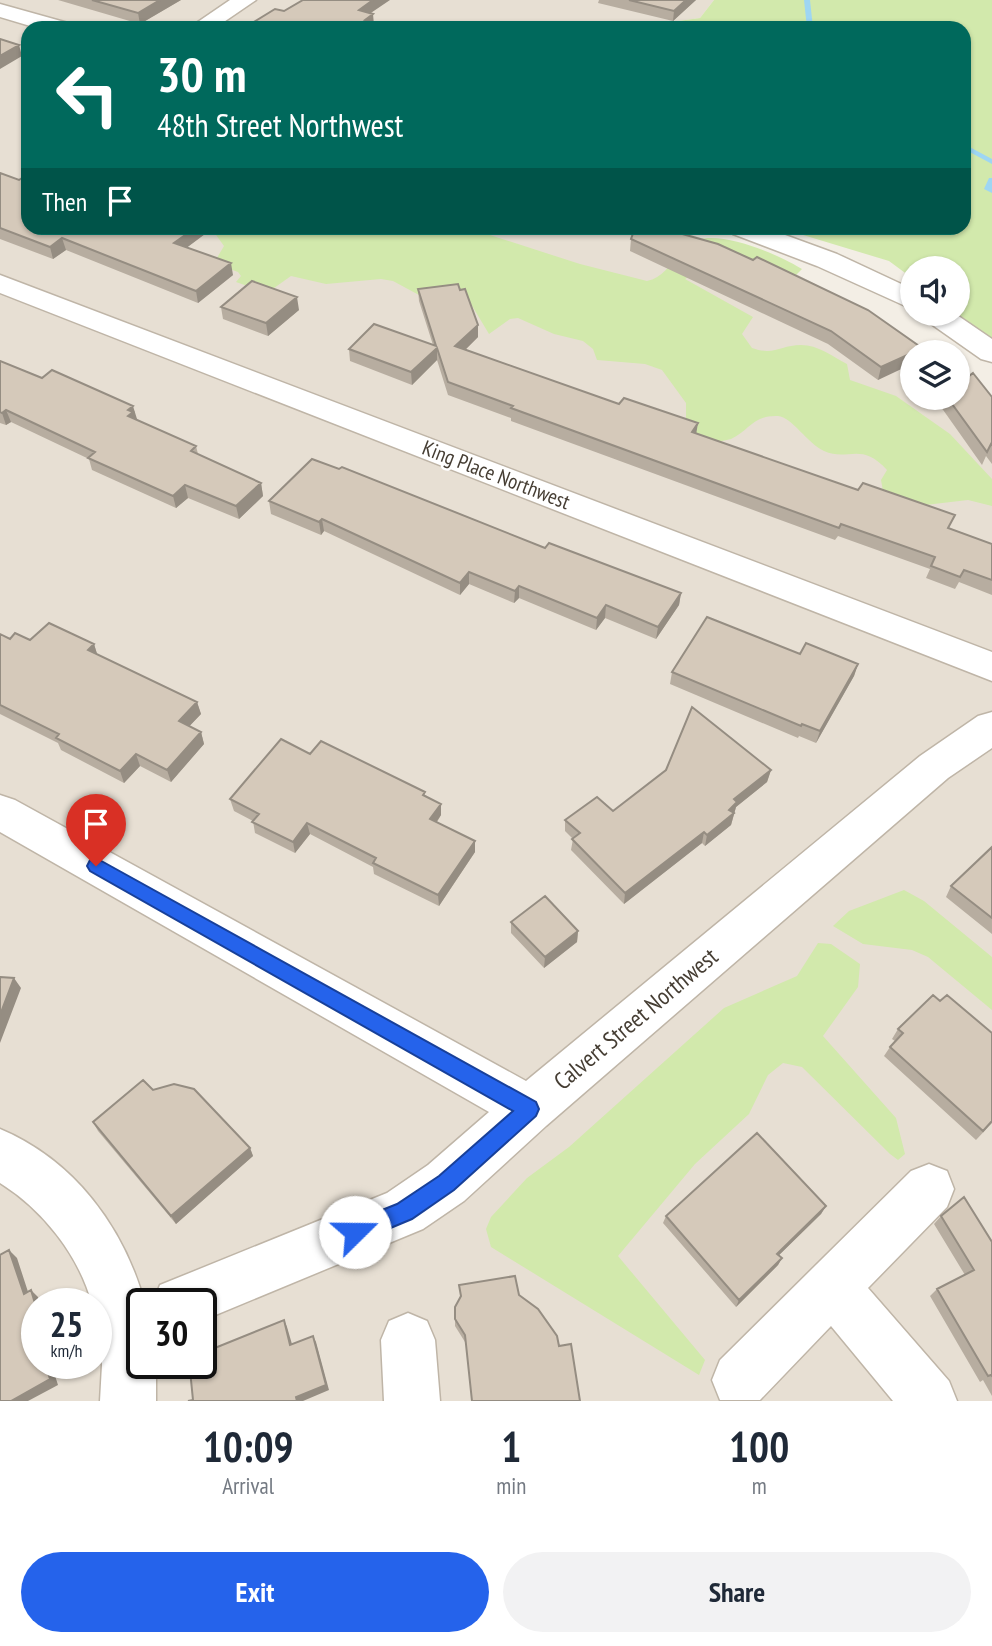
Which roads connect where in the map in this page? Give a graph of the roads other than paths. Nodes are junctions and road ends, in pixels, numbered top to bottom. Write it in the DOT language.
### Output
graph roads {
  1 [pos="245,0"];
  2 [pos="0,10"];
  3 [pos="37,21"];
  4 [pos="211,21"];
  5 [pos="761,235"];
  6 [pos="0,283"];
  7 [pos="900,294"];
  8 [pos="953,326"];
  9 [pos="992,353"];
  10 [pos="992,667"];
  11 [pos="992,727"];
  12 [pos="0,811"];
  13 [pos="529,1109"];
  14 [pos="0,1154"];
  15 [pos="929,1189"];
  16 [pos="833,1287"];
  17 [pos="217,1288"];
  18 [pos="126,1308"];
  19 [pos="408,1339"];
  20 [pos="130,1379"];
  21 [pos="740,1380"];
  22 [pos="128,1401"];
  23 [pos="412,1401"];
  24 [pos="929,1401"];
  1 -- 4 [label="street"];
  2 -- 3 [label="street"];
  5 -- 7 [label="street"];
  6 -- 10 [label="street, King Place Northwest"];
  8 -- 9 [label="street"];
  11 -- 13 [label="street, Calvert Street Northwest"];
  12 -- 13 [label="street"];
  13 -- 17 [label="street, Calvert Street Northwest"];
  14 -- 18 [label="street"];
  15 -- 16 [label="street"];
  16 -- 21 [label="street"];
  16 -- 24 [label="street"];
  19 -- 23 [label="street"];
  20 -- 22 [label="street"];
}
